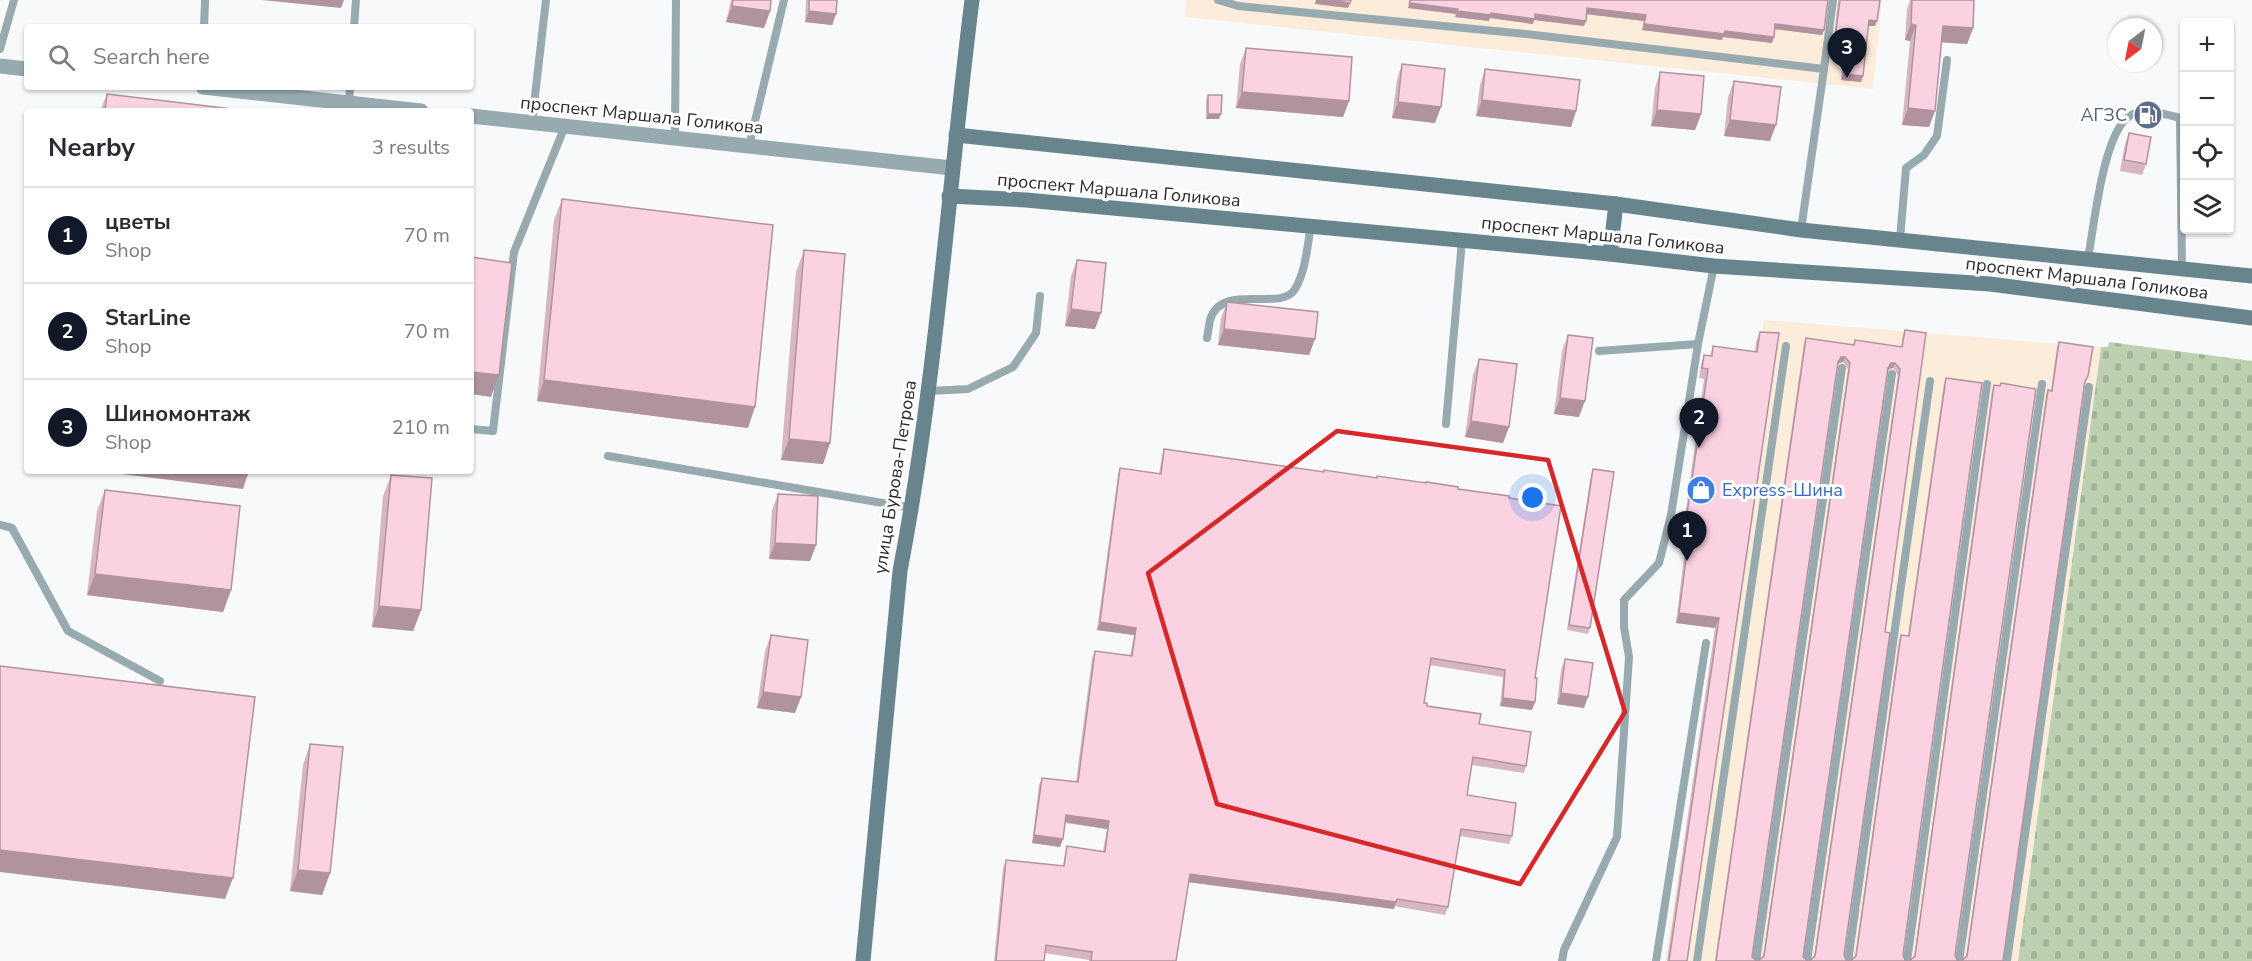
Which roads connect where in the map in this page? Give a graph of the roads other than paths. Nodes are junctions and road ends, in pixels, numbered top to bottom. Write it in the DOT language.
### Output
graph roads {
  1 [pos="14,0"];
  2 [pos="205,0"];
  3 [pos="357,0"];
  4 [pos="546,0"];
  5 [pos="676,0"];
  6 [pos="784,0"];
  7 [pos="972,0"];
  8 [pos="1218,0"];
  9 [pos="1833,0"];
  10 [pos="204,24"];
  11 [pos="354,24"];
  12 [pos="0,49"];
  13 [pos="1947,60"];
  14 [pos="0,66"];
  15 [pos="24,69"];
  16 [pos="1824,69"];
  17 [pos="229,90"];
  18 [pos="350,90"];
  19 [pos="349,104"];
  20 [pos="390,108"];
  21 [pos="474,116"];
  22 [pos="532,122"];
  23 [pos="565,126"];
  24 [pos="956,135"];
  25 [pos="675,138"];
  26 [pos="749,146"];
  27 [pos="952,168"];
  28 [pos="949,196"];
  29 [pos="1616,204"];
  30 [pos="1311,226"];
  31 [pos="1800,230"];
  32 [pos="1900,239"];
  33 [pos="1462,240"];
  34 [pos="1610,254"];
  35 [pos="2088,258"];
  36 [pos="1714,266"];
  37 [pos="2182,269"];
  38 [pos="2252,276"];
  39 [pos="1040,296"];
  40 [pos="2252,318"];
  41 [pos="1207,338"];
  42 [pos="1698,344"];
  43 [pos="1786,346"];
  44 [pos="1599,351"];
  45 [pos="1842,368"];
  46 [pos="1892,374"];
  47 [pos="1930,381"];
  48 [pos="1987,384"];
  49 [pos="2042,384"];
  50 [pos="2089,387"];
  51 [pos="929,392"];
  52 [pos="1446,424"];
  53 [pos="474,429"];
  54 [pos="608,456"];
  55 [pos="912,507"];
  56 [pos="0,525"];
  57 [pos="1706,643"];
  58 [pos="160,681"];
  59 [pos="863,961"];
  60 [pos="1562,961"];
  61 [pos="1656,961"];
  62 [pos="1697,961"];
  63 [pos="1756,961"];
  64 [pos="1807,961"];
  65 [pos="1848,961"];
  66 [pos="1907,961"];
  67 [pos="1959,961"];
  68 [pos="2007,961"];
  1 -- 12 [label="lane"];
  2 -- 10 [label="lane"];
  3 -- 11 [label="lane"];
  4 -- 22 [label="lane"];
  5 -- 25 [label="lane"];
  6 -- 26 [label="lane"];
  7 -- 24 [label="main road, улица Бурова-Петрова"];
  8 -- 16 [label="lane"];
  9 -- 16 [label="lane"];
  13 -- 32 [label="lane"];
  14 -- 15 [label="street"];
  16 -- 31 [label="lane"];
  17 -- 19 [label="street"];
  18 -- 19 [label="lane"];
  19 -- 20 [label="street"];
  21 -- 22 [label="street, проспект Маршала Голикова"];
  22 -- 23 [label="street, проспект Маршала Голикова"];
  23 -- 25 [label="street, проспект Маршала Голикова"];
  23 -- 53 [label="lane"];
  24 -- 27 [label="main road, улица Бурова-Петрова"];
  24 -- 29 [label="main road, проспект Маршала Голикова"];
  25 -- 26 [label="street, проспект Маршала Голикова"];
  26 -- 27 [label="street, проспект Маршала Голикова"];
  27 -- 28 [label="main road, улица Бурова-Петрова"];
  28 -- 30 [label="main road, проспект Маршала Голикова"];
  28 -- 51 [label="main road, улица Бурова-Петрова"];
  29 -- 31 [label="main road, проспект Маршала Голикова"];
  29 -- 34 [label="main road"];
  30 -- 33 [label="main road, проспект Маршала Голикова"];
  30 -- 41 [label="lane"];
  31 -- 32 [label="main road, проспект Маршала Голикова"];
  32 -- 35 [label="main road, проспект Маршала Голикова"];
  33 -- 34 [label="main road, проспект Маршала Голикова"];
  33 -- 52 [label="lane"];
  34 -- 36 [label="main road, проспект Маршала Голикова"];
  35 -- 37 [label="main road, проспект Маршала Голикова"];
  35 -- 37 [label="lane"];
  36 -- 40 [label="main road, проспект Маршала Голикова"];
  36 -- 42 [label="lane"];
  37 -- 38 [label="main road, проспект Маршала Голикова"];
  39 -- 51 [label="lane"];
  42 -- 44 [label="lane"];
  42 -- 60 [label="lane"];
  43 -- 62 [label="lane"];
  45 -- 63 [label="lane"];
  46 -- 64 [label="lane"];
  47 -- 65 [label="lane"];
  48 -- 66 [label="lane"];
  49 -- 67 [label="lane"];
  50 -- 68 [label="lane"];
  51 -- 55 [label="main road, улица Бурова-Петрова"];
  54 -- 55 [label="lane"];
  55 -- 59 [label="main road, улица Бурова-Петрова"];
  56 -- 58 [label="lane"];
  57 -- 61 [label="lane"];
}
